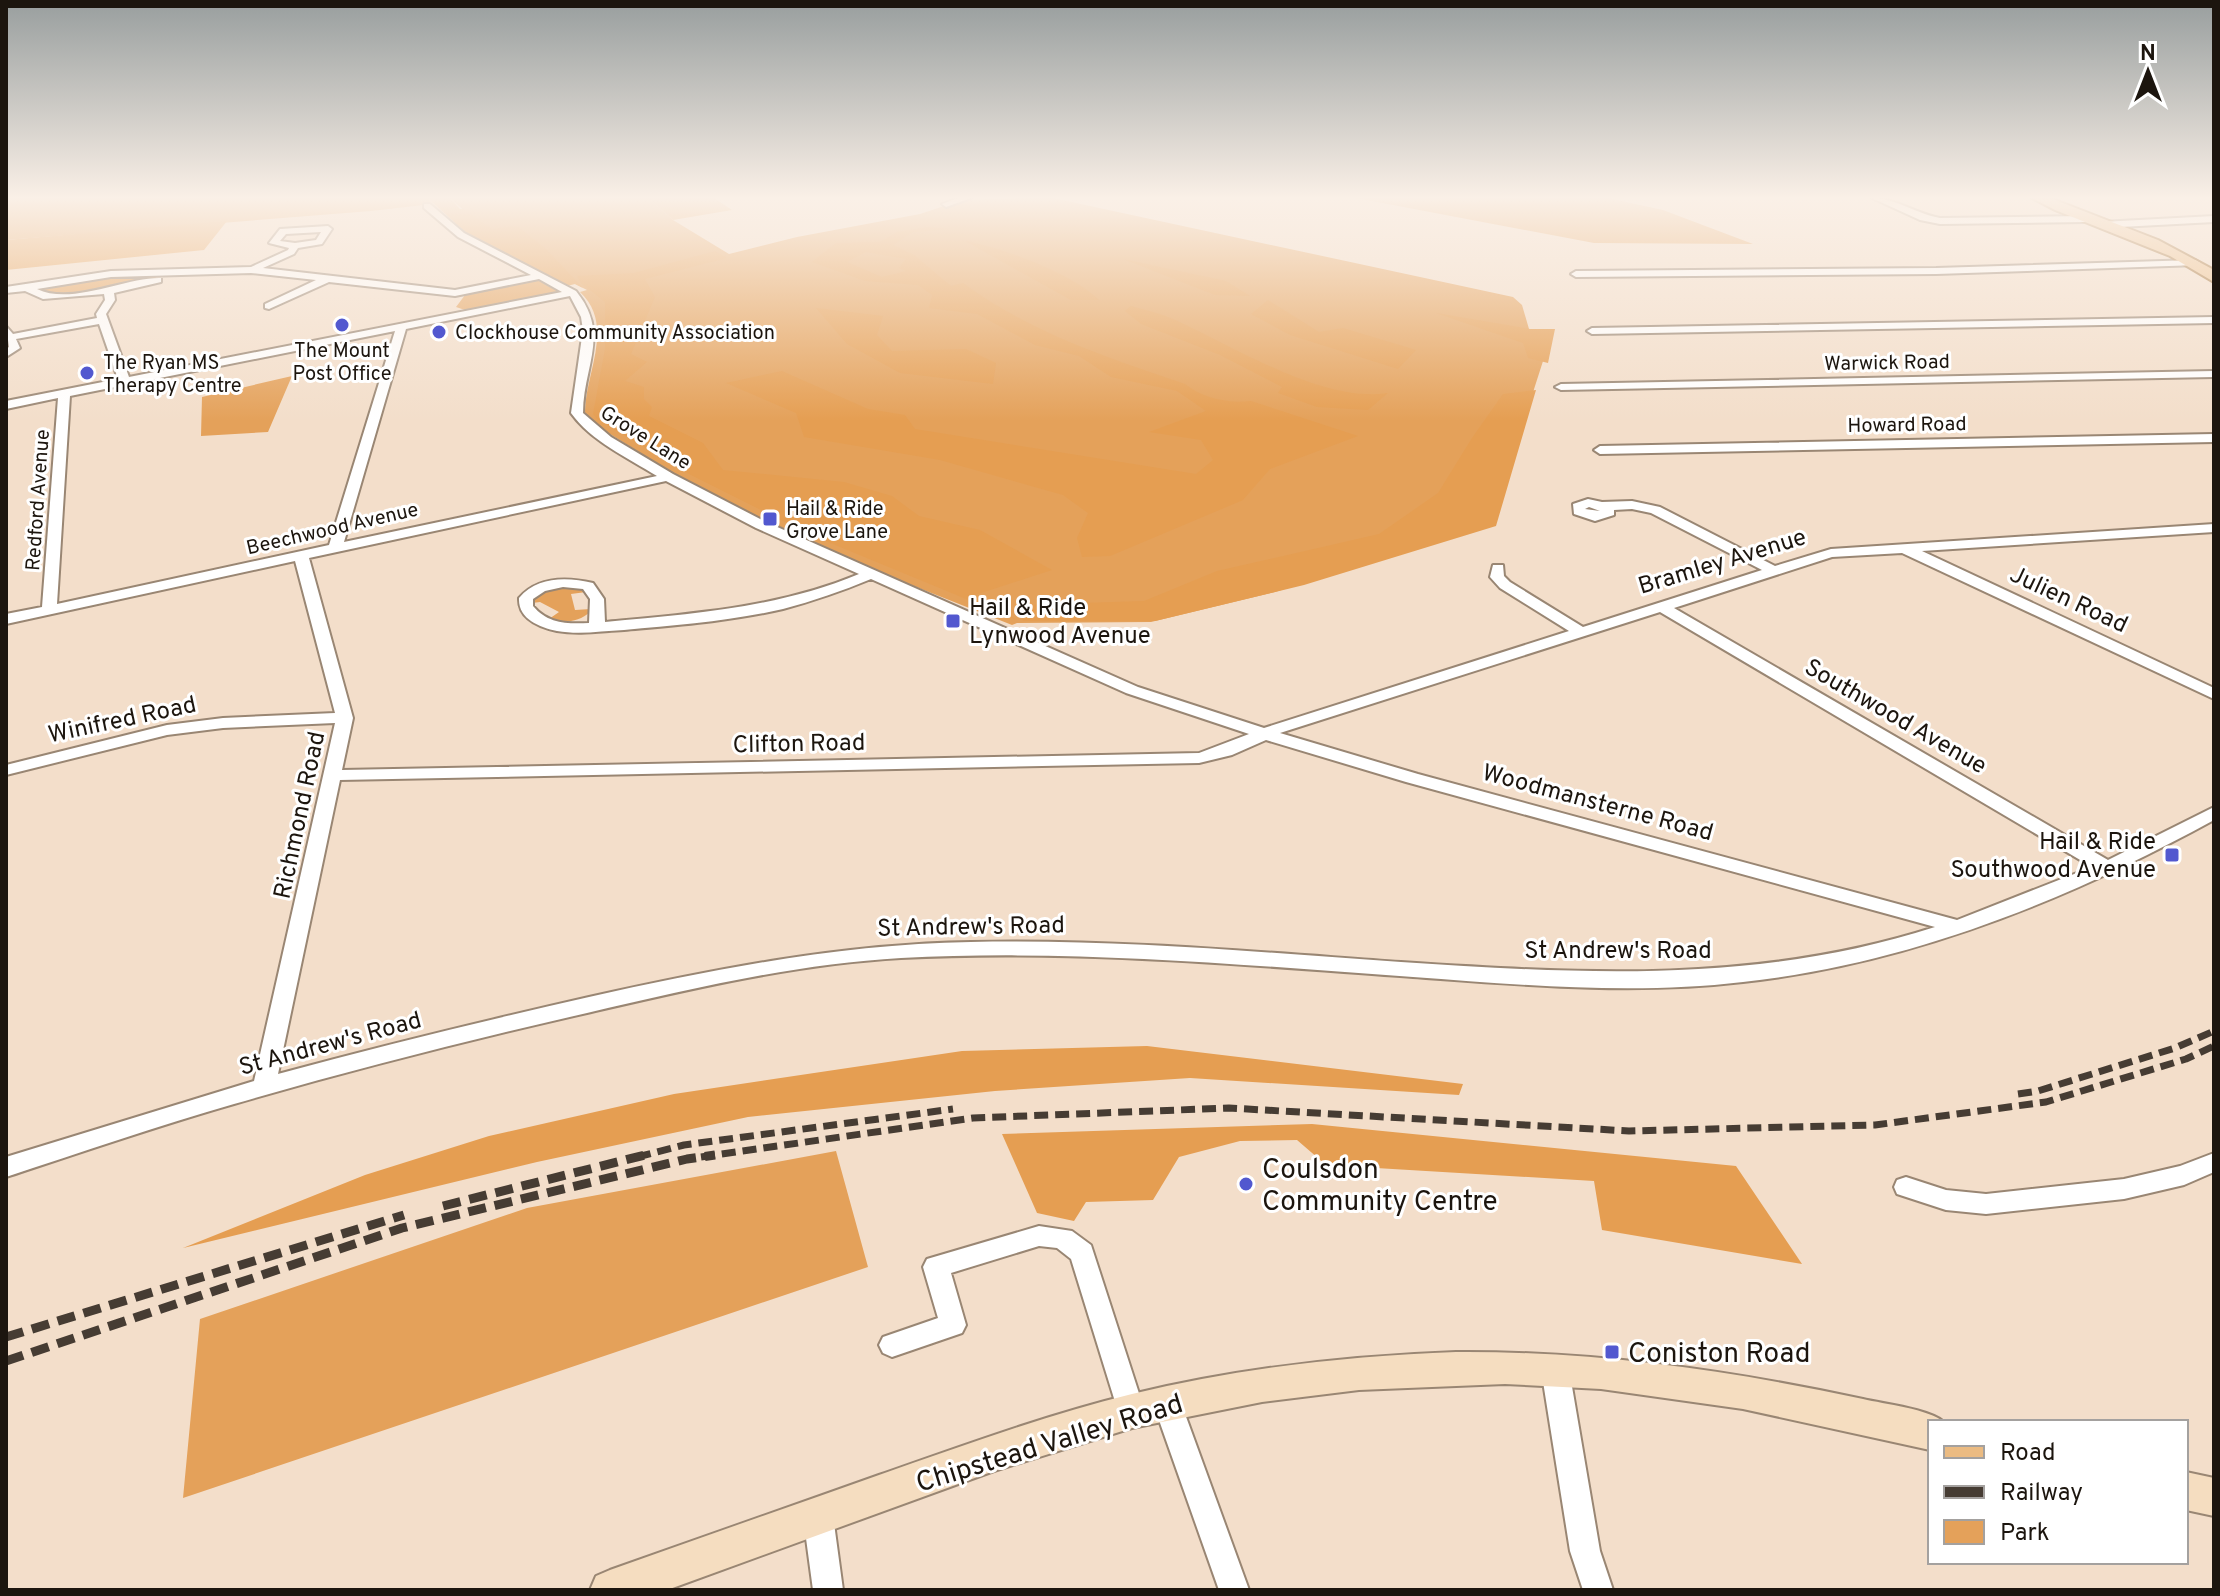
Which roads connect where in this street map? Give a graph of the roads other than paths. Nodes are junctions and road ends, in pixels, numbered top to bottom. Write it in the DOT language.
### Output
graph roads {
  1 [pos="160,272"];
  2 [pos="174,272"];
  3 [pos="272,272"];
  4 [pos="534,272"];
  5 [pos="1758,272"];
  6 [pos="1576,274"];
  7 [pos="541,276"];
  8 [pos="327,279"];
  9 [pos="26,288"];
  10 [pos="6,290"];
  11 [pos="109,291"];
  12 [pos="455,293"];
  13 [pos="572,293"];
  14 [pos="269,306"];
  15 [pos="453,316"];
  16 [pos="103,320"];
  17 [pos="2214,320"];
  18 [pos="398,326"];
  19 [pos="1592,331"];
  20 [pos="9,333"];
  21 [pos="6,354"];
  22 [pos="2214,374"];
  23 [pos="124,380"];
  24 [pos="1561,387"];
  25 [pos="64,393"];
  26 [pos="6,405"];
  27 [pos="2214,438"];
  28 [pos="1600,450"];
  29 [pos="668,477"];
  30 [pos="1602,506"];
  31 [pos="2214,528"];
  32 [pos="336,546"];
  33 [pos="1903,547"];
  34 [pos="301,556"];
  35 [pos="1498,568"];
  36 [pos="1774,571"];
  37 [pos="871,574"];
  38 [pos="1661,606"];
  39 [pos="49,610"];
  40 [pos="966,615"];
  41 [pos="6,619"];
  42 [pos="597,627"];
  43 [pos="1580,631"];
  44 [pos="2214,694"];
  45 [pos="345,718"];
  46 [pos="1262,733"];
  47 [pos="6,770"];
  48 [pos="332,775"];
  49 [pos="2214,813"];
  50 [pos="2107,868"];
  51 [pos="1957,927"];
  52 [pos="264,1086"];
  53 [pos="2214,1162"];
  54 [pos="6,1167"];
  55 [pos="1906,1187"];
  56 [pos="892,1345"];
  57 [pos="1555,1369"];
  58 [pos="1149,1408"];
  59 [pos="1928,1432"];
  60 [pos="2188,1491"];
  61 [pos="2214,1497"];
  62 [pos="818,1516"];
  63 [pos="610,1590"];
  64 [pos="828,1590"];
  65 [pos="1234,1590"];
  66 [pos="1598,1590"];
  1 -- 9 [label="street"];
  2 -- 11 [label="street"];
  3 -- 8 [label="street"];
  4 -- 7 [label="street"];
  5 -- 6 [label="street"];
  7 -- 12 [label="street"];
  7 -- 13 [label="street"];
  8 -- 12 [label="street"];
  8 -- 14 [label="street"];
  9 -- 10 [label="street"];
  9 -- 11 [label="street"];
  11 -- 16 [label="street"];
  12 -- 15 [label="street"];
  13 -- 15 [label="street"];
  13 -- 29 [label="street, Grove Lane"];
  15 -- 18 [label="street"];
  16 -- 20 [label="street"];
  16 -- 23 [label="street"];
  17 -- 19 [label="street"];
  18 -- 23 [label="street"];
  18 -- 32 [label="street"];
  20 -- 21 [label="street"];
  22 -- 24 [label="street, Warwick Road"];
  23 -- 25 [label="street"];
  25 -- 26 [label="street"];
  25 -- 39 [label="street, Redford Avenue"];
  27 -- 28 [label="street, Howard Road"];
  29 -- 32 [label="street, Beechwood Avenue"];
  29 -- 37 [label="street, Grove Lane"];
  30 -- 36 [label="street"];
  31 -- 33 [label="street, Bramley Avenue"];
  32 -- 34 [label="street, Beechwood Avenue"];
  33 -- 36 [label="street, Bramley Avenue"];
  33 -- 44 [label="street, Julien Road"];
  34 -- 39 [label="street, Beechwood Avenue"];
  34 -- 45 [label="street, Richmond Road"];
  35 -- 43 [label="street"];
  36 -- 38 [label="street, Bramley Avenue"];
  37 -- 40 [label="street, Grove Lane"];
  37 -- 42 [label="street"];
  38 -- 43 [label="street, Bramley Avenue"];
  38 -- 50 [label="street, Southwood Avenue"];
  39 -- 41 [label="street, Beechwood Avenue"];
  40 -- 46 [label="street, Woodmansterne Road"];
  42 -- 42 [label="street"];
  43 -- 46 [label="street, Bramley Avenue"];
  45 -- 47 [label="street, Winifred Road"];
  45 -- 48 [label="street, Richmond Road"];
  46 -- 48 [label="street, Clifton Road"];
  46 -- 51 [label="street, Woodmansterne Road"];
  48 -- 52 [label="street, Richmond Road"];
  49 -- 50 [label="street"];
  50 -- 51 [label="street"];
  51 -- 52 [label="street, St Andrew's Road"];
  52 -- 54 [label="street, St Andrew's Road"];
  53 -- 55 [label="street"];
  56 -- 58 [label="street"];
  57 -- 58 [label="main road, Chipstead Valley Road"];
  57 -- 59 [label="main road, Chipstead Valley Road"];
  57 -- 66 [label="street"];
  58 -- 62 [label="main road, Chipstead Valley Road"];
  58 -- 65 [label="street"];
  60 -- 61 [label="main road"];
  62 -- 63 [label="main road, Chipstead Valley Road"];
  62 -- 64 [label="street"];
}
